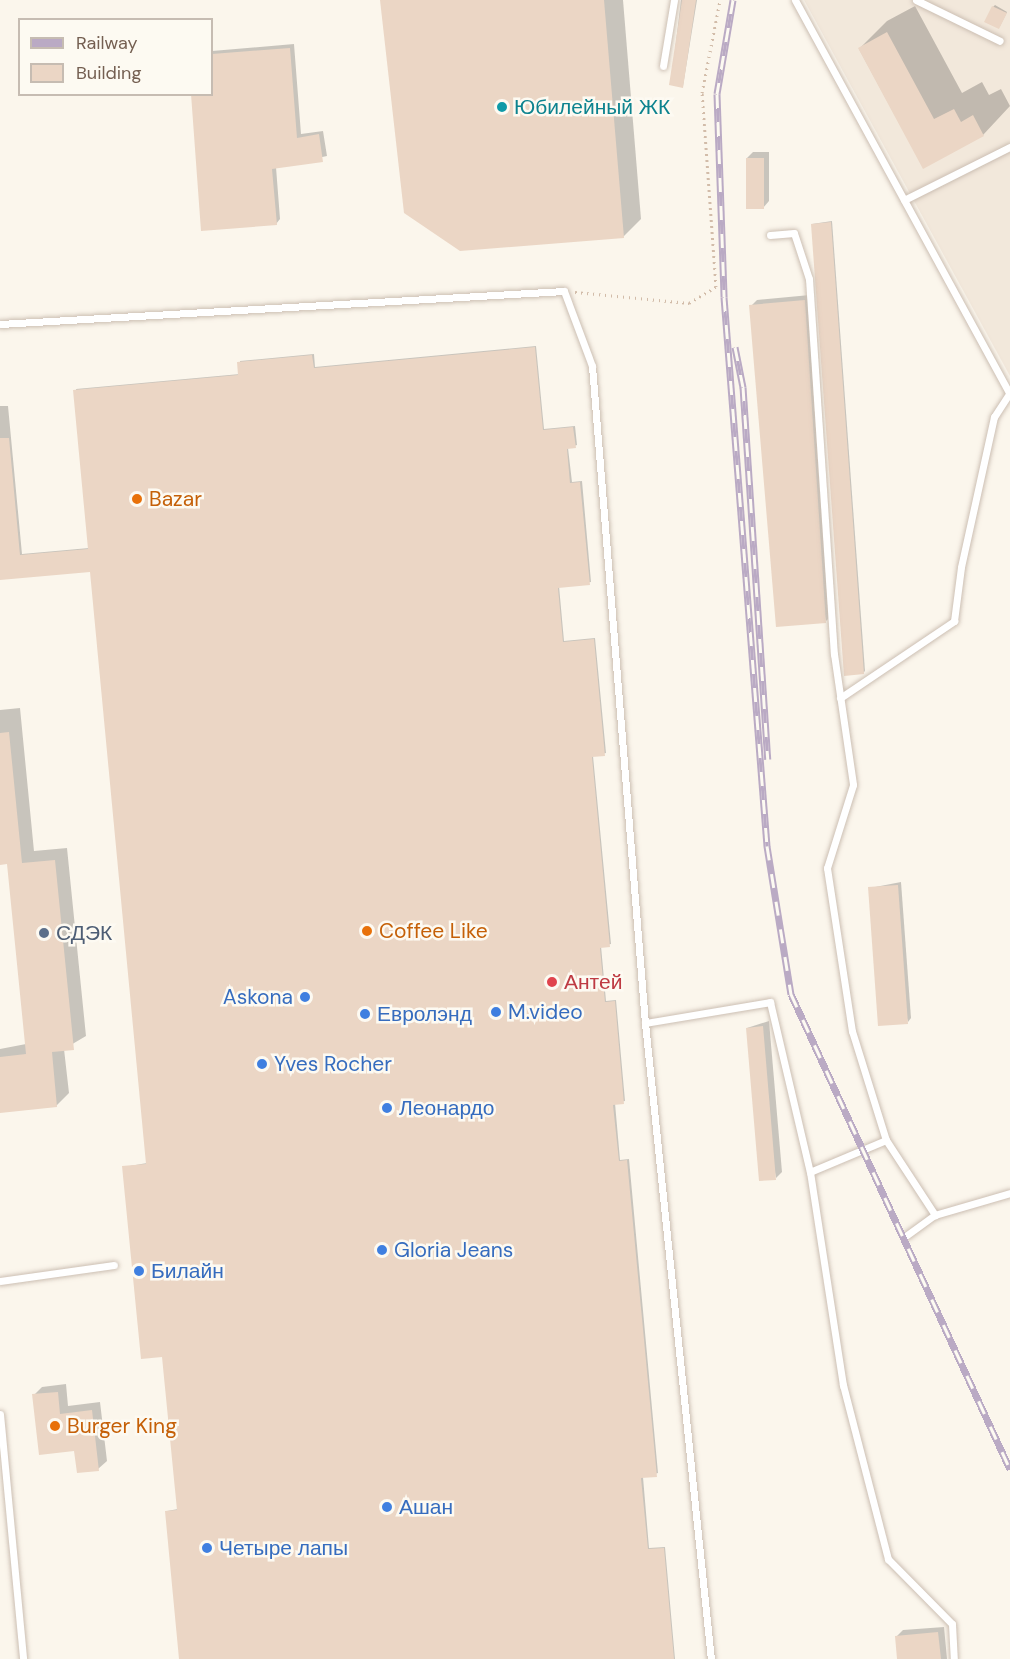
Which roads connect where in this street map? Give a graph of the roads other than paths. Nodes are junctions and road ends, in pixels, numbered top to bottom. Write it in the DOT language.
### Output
graph roads {
  1 [pos="674,0"];
  2 [pos="795,0"];
  3 [pos="916,0"];
  4 [pos="999,41"];
  5 [pos="663,66"];
  6 [pos="1010,147"];
  7 [pos="903,200"];
  8 [pos="770,235"];
  9 [pos="0,324"];
  10 [pos="1010,393"];
  11 [pos="840,698"];
  12 [pos="645,1023"];
  13 [pos="886,1140"];
  14 [pos="810,1172"];
  15 [pos="1010,1193"];
  16 [pos="935,1215"];
  17 [pos="907,1235"];
  18 [pos="114,1265"];
  19 [pos="0,1281"];
  20 [pos="0,1414"];
  21 [pos="23,1659"];
  22 [pos="711,1659"];
  23 [pos="954,1659"];
  1 -- 5 [label="lane"];
  2 -- 7 [label="lane"];
  3 -- 4 [label="lane"];
  6 -- 7 [label="lane"];
  7 -- 10 [label="lane"];
  8 -- 11 [label="lane"];
  9 -- 12 [label="lane"];
  10 -- 11 [label="lane"];
  11 -- 13 [label="lane"];
  12 -- 14 [label="lane"];
  12 -- 22 [label="lane"];
  13 -- 14 [label="lane"];
  13 -- 16 [label="lane"];
  14 -- 23 [label="lane"];
  15 -- 16 [label="lane"];
  16 -- 17 [label="lane"];
  18 -- 19 [label="lane"];
  20 -- 21 [label="lane"];
}
